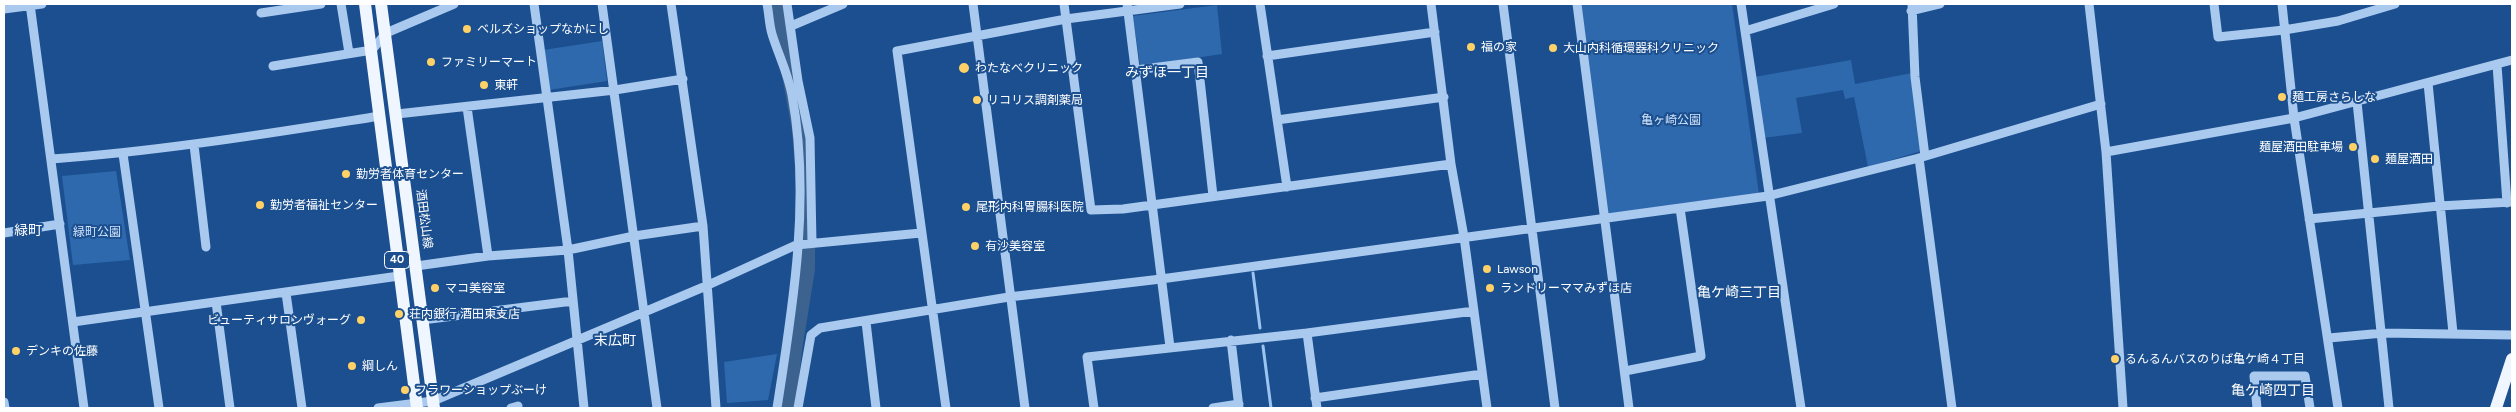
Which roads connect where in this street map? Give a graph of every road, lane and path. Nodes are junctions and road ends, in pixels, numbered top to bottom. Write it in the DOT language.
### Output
graph roads {
  1 [pos="42,4"];
  2 [pos="321,4"];
  3 [pos="342,4"];
  4 [pos="365,4"];
  5 [pos="381,4"];
  6 [pos="454,4"];
  7 [pos="534,4"];
  8 [pos="602,4"];
  9 [pos="671,4"];
  10 [pos="767,4"];
  11 [pos="787,4"];
  12 [pos="843,4"];
  13 [pos="973,4"];
  14 [pos="1064,4"];
  15 [pos="1180,4"];
  16 [pos="1260,4"];
  17 [pos="1430,4"];
  18 [pos="1503,4"];
  19 [pos="1577,4"];
  20 [pos="1741,4"];
  21 [pos="1833,4"];
  22 [pos="1940,4"];
  23 [pos="2089,4"];
  24 [pos="2214,4"];
  25 [pos="2282,4"];
  26 [pos="2395,4"];
  27 [pos="30,5"];
  28 [pos="1911,7"];
  29 [pos="1127,8"];
  30 [pos="4,9"];
  31 [pos="261,13"];
  32 [pos="1066,20"];
  33 [pos="791,26"];
  34 [pos="2284,30"];
  35 [pos="1745,31"];
  36 [pos="1435,32"];
  37 [pos="386,33"];
  38 [pos="978,35"];
  39 [pos="372,50"];
  40 [pos="349,53"];
  41 [pos="1267,56"];
  42 [pos="2512,60"];
  43 [pos="2497,65"];
  44 [pos="273,66"];
  45 [pos="1136,70"];
  46 [pos="683,79"];
  47 [pos="2428,83"];
  48 [pos="615,90"];
  49 [pos="546,97"];
  50 [pos="1444,97"];
  51 [pos="2357,102"];
  52 [pos="2101,104"];
  53 [pos="467,107"];
  54 [pos="396,114"];
  55 [pos="380,116"];
  56 [pos="2294,118"];
  57 [pos="1277,120"];
  58 [pos="194,145"];
  59 [pos="2106,152"];
  60 [pos="123,154"];
  61 [pos="1922,157"];
  62 [pos="52,159"];
  63 [pos="1451,164"];
  64 [pos="1287,187"];
  65 [pos="1213,196"];
  66 [pos="1768,196"];
  67 [pos="2509,203"];
  68 [pos="1152,204"];
  69 [pos="2439,206"];
  70 [pos="1680,208"];
  71 [pos="2369,212"];
  72 [pos="1603,218"];
  73 [pos="2309,219"];
  74 [pos="60,224"];
  75 [pos="703,226"];
  76 [pos="1531,228"];
  77 [pos="4,233"];
  78 [pos="921,233"];
  79 [pos="634,236"];
  80 [pos="1464,237"];
  81 [pos="812,243"];
  82 [pos="796,244"];
  83 [pos="206,246"];
  84 [pos="568,250"];
  85 [pos="488,256"];
  86 [pos="416,266"];
  87 [pos="399,276"];
  88 [pos="1161,279"];
  89 [pos="706,286"];
  90 [pos="286,293"];
  91 [pos="1009,297"];
  92 [pos="573,301"];
  93 [pos="216,302"];
  94 [pos="145,310"];
  95 [pos="933,310"];
  96 [pos="1474,311"];
  97 [pos="643,312"];
  98 [pos="422,320"];
  99 [pos="73,322"];
  100 [pos="866,322"];
  101 [pos="1306,333"];
  102 [pos="2383,333"];
  103 [pos="2453,333"];
  104 [pos="2512,335"];
  105 [pos="2329,338"];
  106 [pos="576,339"];
  107 [pos="1231,340"];
  108 [pos="1170,347"];
  109 [pos="2512,359"];
  110 [pos="1625,371"];
  111 [pos="1482,374"];
  112 [pos="1316,398"];
  113 [pos="4,402"];
  114 [pos="433,404"];
  115 [pos="416,406"];
  116 [pos="1239,406"];
  117 [pos="5,408"];
  118 [pos="84,408"];
  119 [pos="158,408"];
  120 [pos="230,408"];
  121 [pos="302,408"];
  122 [pos="378,408"];
  123 [pos="511,408"];
  124 [pos="518,408"];
  125 [pos="584,408"];
  126 [pos="657,408"];
  127 [pos="716,408"];
  128 [pos="777,408"];
  129 [pos="798,408"];
  130 [pos="876,408"];
  131 [pos="946,408"];
  132 [pos="1025,408"];
  133 [pos="1094,408"];
  134 [pos="1213,408"];
  135 [pos="1317,408"];
  136 [pos="1487,408"];
  137 [pos="1555,408"];
  138 [pos="1629,408"];
  139 [pos="1801,408"];
  140 [pos="1952,408"];
  141 [pos="2123,408"];
  142 [pos="2257,408"];
  143 [pos="2310,408"];
  144 [pos="2338,408"];
  145 [pos="2389,408"];
  146 [pos="2496,408"];
  1 -- 27 [label="street"];
  2 -- 31 [label="street"];
  3 -- 40 [label="street"];
  4 -- 39 [label="main road, 40"];
  5 -- 37 [label="main road, 酒田松山線 / 40"];
  6 -- 37 [label="street"];
  7 -- 49 [label="street"];
  8 -- 48 [label="street"];
  9 -- 46 [label="street"];
  10 -- 82 [label="street"];
  11 -- 33 [label="street"];
  12 -- 33 [label="street"];
  13 -- 38 [label="street"];
  14 -- 32 [label="street"];
  15 -- 29 [label="street"];
  16 -- 41 [label="street"];
  17 -- 36 [label="street"];
  18 -- 76 [label="street"];
  19 -- 72 [label="street"];
  20 -- 35 [label="street"];
  21 -- 35 [label="street"];
  22 -- 28 [label="street"];
  23 -- 52 [label="street"];
  24 -- 34 [label="street"];
  25 -- 34 [label="street"];
  26 -- 34 [label="street"];
  27 -- 30 [label="street"];
  27 -- 62 [label="street"];
  28 -- 61 [label="street"];
  29 -- 32 [label="street"];
  29 -- 45 [label="street"];
  32 -- 38 [label="street"];
  32 -- 68 [label="street"];
  33 -- 81 [label="street"];
  34 -- 56 [label="street"];
  35 -- 66 [label="street"];
  36 -- 41 [label="street"];
  36 -- 50 [label="street"];
  37 -- 39 [label="street"];
  37 -- 54 [label="main road, 酒田松山線 / 40"];
  38 -- 78 [label="street"];
  38 -- 91 [label="street"];
  39 -- 40 [label="street"];
  39 -- 55 [label="main road, 40"];
  40 -- 44 [label="street"];
  41 -- 57 [label="street"];
  42 -- 43 [label="street"];
  43 -- 47 [label="street"];
  43 -- 67 [label="street"];
  45 -- 65 [label="street"];
  45 -- 68 [label="street"];
  46 -- 48 [label="street"];
  46 -- 75 [label="street"];
  47 -- 51 [label="street"];
  47 -- 69 [label="street"];
  48 -- 49 [label="street"];
  48 -- 79 [label="street"];
  49 -- 53 [label="street"];
  49 -- 84 [label="street"];
  50 -- 57 [label="street"];
  50 -- 63 [label="street"];
  51 -- 56 [label="street"];
  51 -- 71 [label="street"];
  52 -- 59 [label="street"];
  52 -- 61 [label="street"];
  53 -- 54 [label="street"];
  53 -- 85 [label="street"];
  54 -- 86 [label="main road, 酒田松山線 / 40"];
  55 -- 58 [label="street"];
  55 -- 87 [label="main road, 40"];
  56 -- 59 [label="street"];
  56 -- 73 [label="street"];
  57 -- 64 [label="street"];
  58 -- 60 [label="street"];
  58 -- 83 [label="street"];
  59 -- 141 [label="street"];
  60 -- 62 [label="street"];
  60 -- 94 [label="street"];
  61 -- 66 [label="street"];
  61 -- 140 [label="street"];
  62 -- 74 [label="street"];
  63 -- 64 [label="street"];
  63 -- 80 [label="street"];
  64 -- 65 [label="street"];
  65 -- 68 [label="street"];
  66 -- 70 [label="street"];
  66 -- 139 [label="street"];
  67 -- 69 [label="street"];
  68 -- 88 [label="street"];
  69 -- 71 [label="street"];
  69 -- 103 [label="street"];
  70 -- 72 [label="street"];
  70 -- 110 [label="street"];
  71 -- 73 [label="street"];
  71 -- 102 [label="street"];
  72 -- 76 [label="street"];
  72 -- 110 [label="street"];
  73 -- 105 [label="street"];
  74 -- 77 [label="street"];
  74 -- 99 [label="street"];
  75 -- 79 [label="street"];
  75 -- 89 [label="street"];
  76 -- 80 [label="street"];
  76 -- 137 [label="street"];
  78 -- 81 [label="street"];
  78 -- 95 [label="street"];
  79 -- 84 [label="street"];
  79 -- 97 [label="street"];
  80 -- 88 [label="street"];
  80 -- 96 [label="street"];
  81 -- 82 [label="street"];
  82 -- 89 [label="street"];
  82 -- 128 [label="street"];
  84 -- 85 [label="street"];
  84 -- 92 [label="street"];
  85 -- 86 [label="street"];
  86 -- 98 [label="main road, 酒田松山線 / 40"];
  87 -- 90 [label="street"];
  87 -- 115 [label="main road, 40"];
  88 -- 91 [label="street"];
  88 -- 108 [label="street"];
  89 -- 97 [label="street"];
  89 -- 127 [label="street"];
  90 -- 93 [label="street"];
  90 -- 121 [label="street"];
  91 -- 95 [label="street"];
  91 -- 132 [label="street"];
  92 -- 98 [label="street"];
  92 -- 106 [label="street"];
  93 -- 94 [label="street"];
  93 -- 120 [label="street"];
  94 -- 99 [label="street"];
  94 -- 119 [label="street"];
  95 -- 100 [label="street"];
  95 -- 131 [label="street"];
  96 -- 101 [label="street"];
  96 -- 111 [label="street"];
  97 -- 106 [label="street"];
  97 -- 126 [label="street"];
  98 -- 114 [label="main road, 酒田松山線 / 40"];
  99 -- 118 [label="street"];
  100 -- 129 [label="street"];
  100 -- 130 [label="street"];
  101 -- 107 [label="street"];
  101 -- 112 [label="street"];
  102 -- 103 [label="street"];
  102 -- 105 [label="street"];
  102 -- 145 [label="street"];
  103 -- 104 [label="street"];
  105 -- 144 [label="street"];
  106 -- 114 [label="street"];
  106 -- 125 [label="street"];
  107 -- 108 [label="street"];
  107 -- 116 [label="street"];
  108 -- 133 [label="street"];
  109 -- 146 [label="main road"];
  110 -- 138 [label="street"];
  111 -- 112 [label="street"];
  111 -- 136 [label="street"];
  112 -- 135 [label="street"];
  113 -- 117 [label="street"];
  114 -- 115 [label="street"];
  115 -- 122 [label="street"];
  116 -- 134 [label="street"];
  123 -- 124 [label="street"];
  142 -- 143 [label="street"];
}
